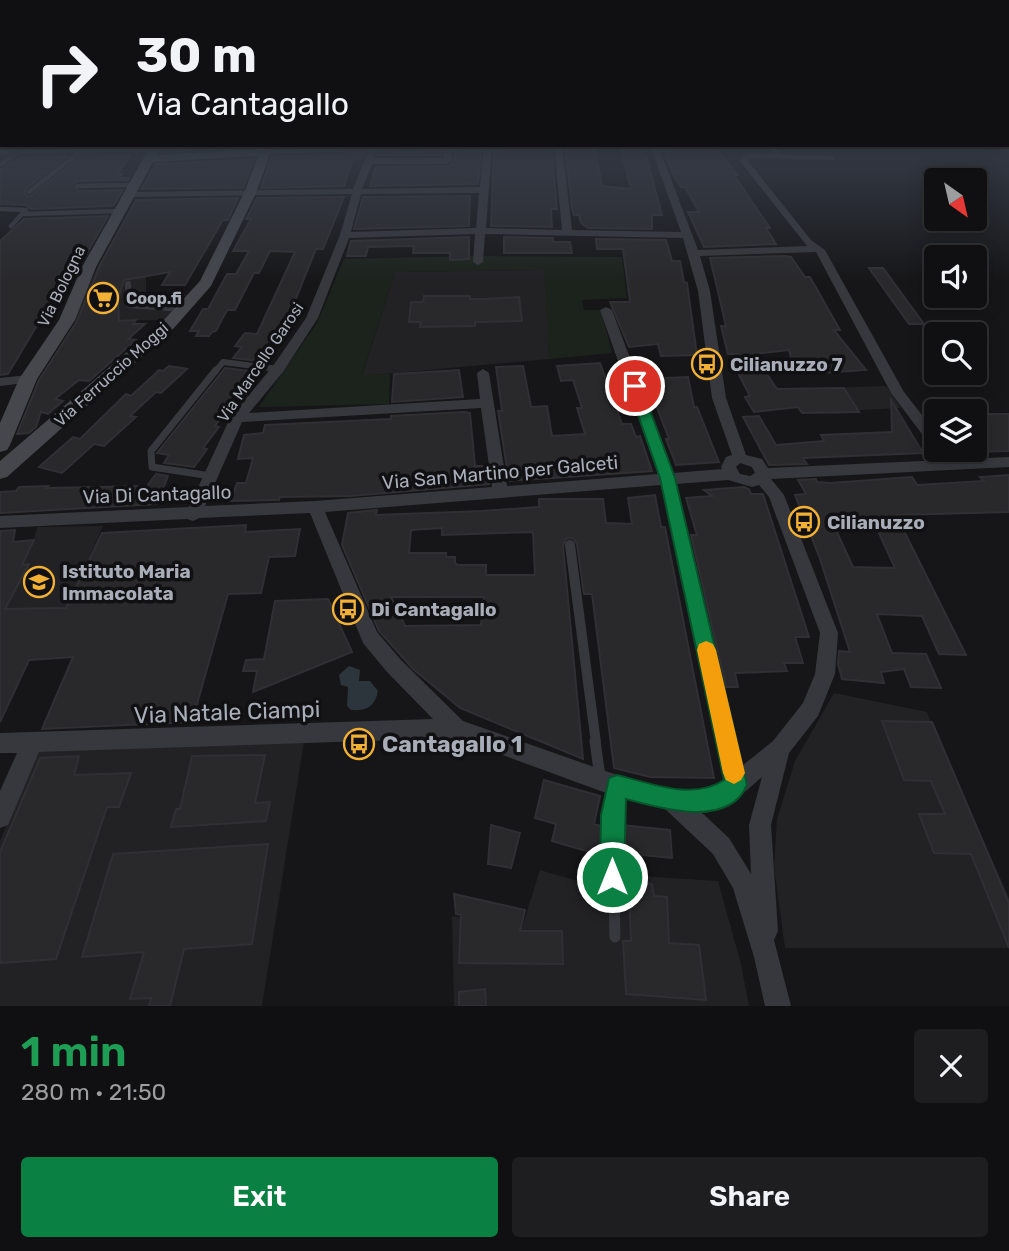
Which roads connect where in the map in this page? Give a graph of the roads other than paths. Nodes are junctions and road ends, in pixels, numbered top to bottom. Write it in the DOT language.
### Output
graph roads {
  1 [pos="33,189"];
  2 [pos="118,189"];
  3 [pos="251,189"];
  4 [pos="563,189"];
  5 [pos="671,189"];
  6 [pos="766,189"];
  7 [pos="132,190"];
  8 [pos="484,190"];
  9 [pos="356,191"];
  10 [pos="29,192"];
  11 [pos="250,192"];
  12 [pos="0,209"];
  13 [pos="120,211"];
  14 [pos="22,214"];
  15 [pos="11,226"];
  16 [pos="480,231"];
  17 [pos="567,232"];
  18 [pos="345,235"];
  19 [pos="688,235"];
  20 [pos="817,249"];
  21 [pos="694,253"];
  22 [pos="478,262"];
  23 [pos="128,284"];
  24 [pos="183,309"];
  25 [pos="606,310"];
  26 [pos="278,369"];
  27 [pos="483,373"];
  28 [pos="28,379"];
  29 [pos="0,382"];
  30 [pos="487,403"];
  31 [pos="237,418"];
  32 [pos="924,427"];
  33 [pos="33,444"];
  34 [pos="0,445"];
  35 [pos="746,459"];
  36 [pos="1009,461"];
  37 [pos="951,464"];
  38 [pos="794,471"];
  39 [pos="0,472"];
  40 [pos="731,474"];
  41 [pos="211,476"];
  42 [pos="762,476"];
  43 [pos="667,478"];
  44 [pos="500,491"];
  45 [pos="776,495"];
  46 [pos="315,507"];
  47 [pos="193,515"];
  48 [pos="0,522"];
  49 [pos="570,545"];
  50 [pos="457,728"];
  51 [pos="0,743"];
  52 [pos="32,743"];
  53 [pos="780,748"];
  54 [pos="609,783"];
  55 [pos="736,785"];
  56 [pos="671,800"];
  57 [pos="0,817"];
  58 [pos="615,937"];
  59 [pos="767,957"];
  60 [pos="778,1006"];
  1 -- 10 [label="lane"];
  2 -- 7 [label="lane"];
  3 -- 11 [label="street, Via Ferruccio Moggi"];
  4 -- 17 [label="street"];
  5 -- 19 [label="street"];
  6 -- 20 [label="street"];
  7 -- 11 [label="street"];
  7 -- 13 [label="street, Via Bologna"];
  8 -- 9 [label="street"];
  8 -- 16 [label="street"];
  9 -- 11 [label="street"];
  9 -- 18 [label="street, Via Marcello Garosi"];
  11 -- 24 [label="street, Via Ferruccio Moggi"];
  12 -- 14 [label="lane"];
  13 -- 14 [label="lane"];
  13 -- 28 [label="street, Via Bologna"];
  14 -- 15 [label="lane"];
  16 -- 17 [label="street"];
  16 -- 18 [label="street"];
  16 -- 22 [label="street"];
  17 -- 19 [label="street"];
  18 -- 26 [label="street, Via Marcello Garosi"];
  19 -- 21 [label="street"];
  20 -- 21 [label="street"];
  20 -- 32 [label="street"];
  21 -- 35 [label="street"];
  23 -- 24 [label="lane"];
  24 -- 33 [label="street, Via Ferruccio Moggi"];
  25 -- 43 [label="street"];
  26 -- 31 [label="street, Via Marcello Garosi"];
  26 -- 41 [label="lane"];
  27 -- 30 [label="street"];
  28 -- 29 [label="street"];
  28 -- 34 [label="street, Via Bologna"];
  30 -- 31 [label="street"];
  30 -- 44 [label="street"];
  31 -- 41 [label="street, Via Marcello Garosi"];
  33 -- 34 [label="street"];
  33 -- 39 [label="street, Via Ferruccio Moggi"];
  35 -- 40 [label="street"];
  35 -- 42 [label="street"];
  36 -- 37 [label="street"];
  37 -- 38 [label="street"];
  38 -- 42 [label="street"];
  38 -- 45 [label="street"];
  40 -- 42 [label="street, Via San Martino per Galceti"];
  40 -- 43 [label="street, Via San Martino per Galceti"];
  41 -- 47 [label="street, Via Marcello Garosi"];
  42 -- 45 [label="street"];
  43 -- 44 [label="street, Via San Martino per Galceti"];
  43 -- 55 [label="street"];
  44 -- 46 [label="street, Via San Martino per Galceti"];
  45 -- 53 [label="street"];
  46 -- 47 [label="street, Via Di Cantagallo"];
  46 -- 50 [label="street"];
  47 -- 48 [label="street, Via Di Cantagallo"];
  49 -- 54 [label="lane"];
  50 -- 52 [label="street, Via Natale Ciampi"];
  50 -- 54 [label="street"];
  51 -- 52 [label="street, Via Natale Ciampi"];
  52 -- 57 [label="street"];
  53 -- 55 [label="street"];
  53 -- 59 [label="street"];
  54 -- 56 [label="street"];
  54 -- 58 [label="lane"];
  55 -- 56 [label="street"];
  56 -- 59 [label="street"];
  59 -- 60 [label="street"];
}
